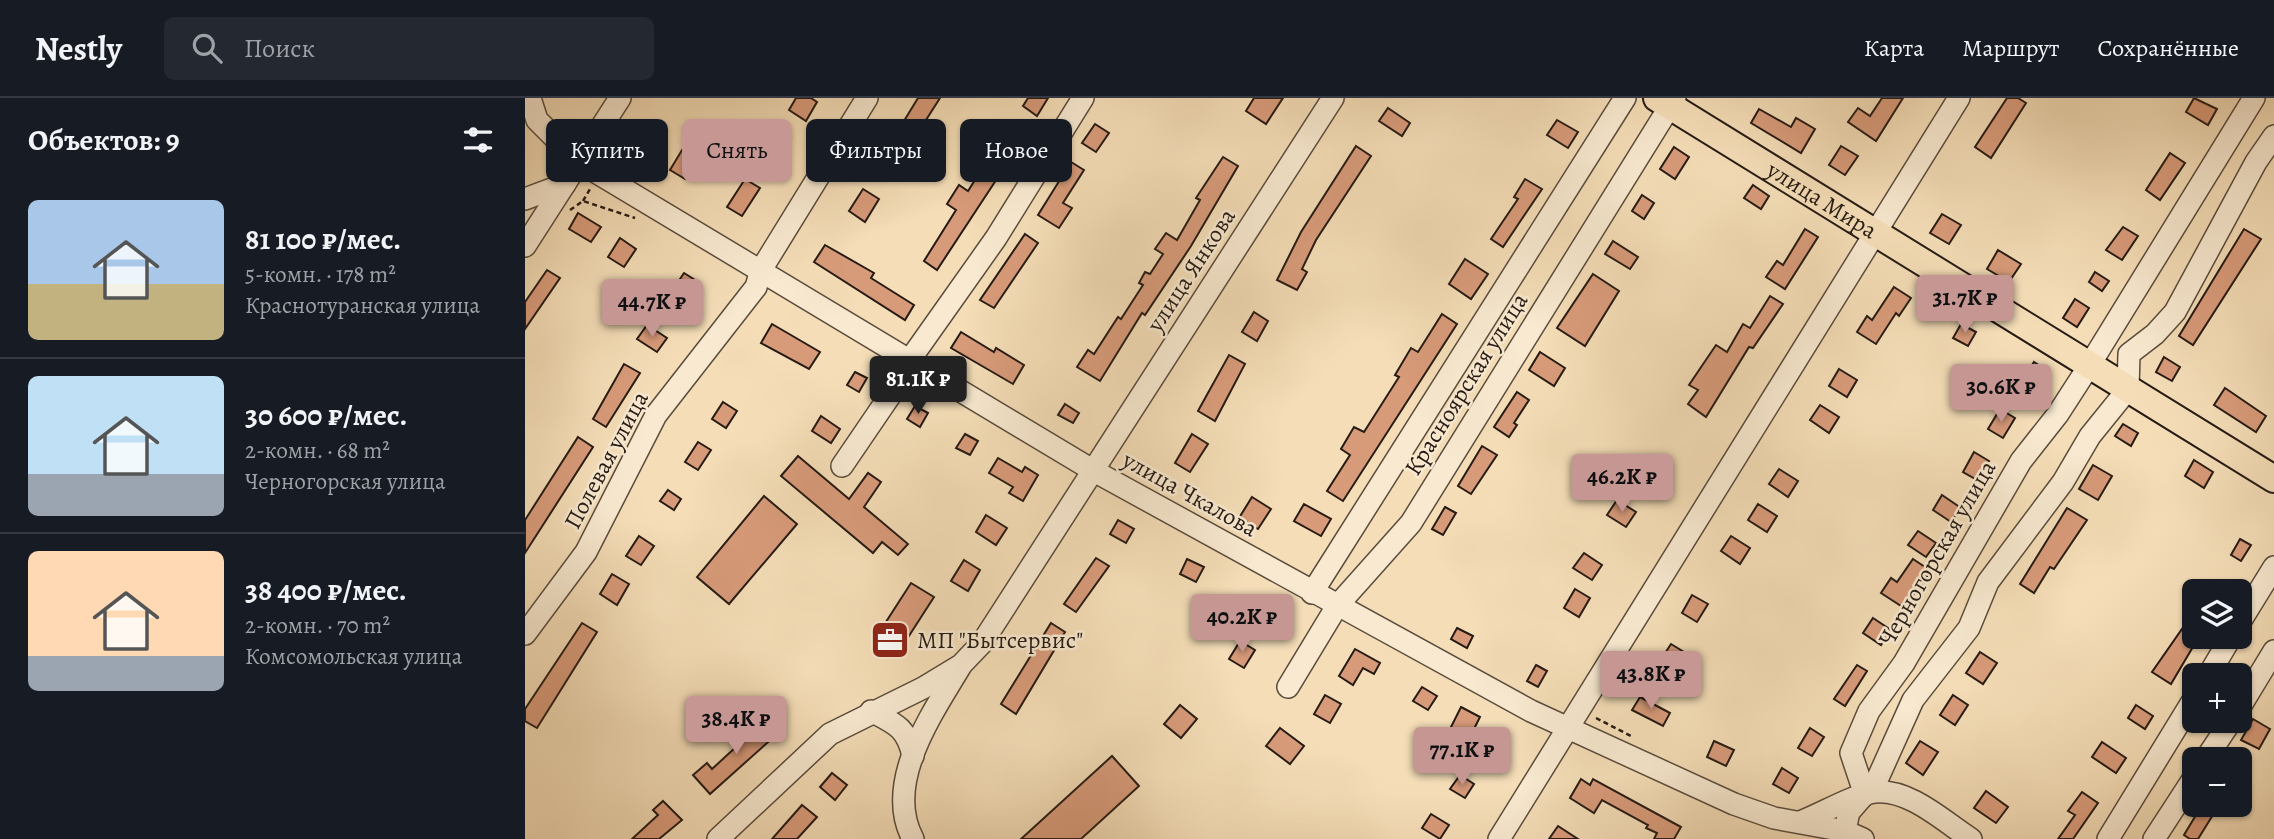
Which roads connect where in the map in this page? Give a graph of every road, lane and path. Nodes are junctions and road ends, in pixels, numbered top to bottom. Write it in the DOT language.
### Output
graph roads {
  1 [pos="530,98"];
  2 [pos="620,98"];
  3 [pos="867,98"];
  4 [pos="1083,98"];
  5 [pos="1333,98"];
  6 [pos="1625,98"];
  7 [pos="1959,98"];
  8 [pos="2254,98"];
  9 [pos="1667,101"];
  10 [pos="607,119"];
  11 [pos="546,129"];
  12 [pos="2274,136"];
  13 [pos="613,182"];
  14 [pos="565,184"];
  15 [pos="525,199"];
  16 [pos="1874,234"];
  17 [pos="525,246"];
  18 [pos="761,270"];
  19 [pos="909,361"];
  20 [pos="2089,366"];
  21 [pos="2128,388"];
  22 [pos="842,466"];
  23 [pos="1094,471"];
  24 [pos="2274,478"];
  25 [pos="2274,567"];
  26 [pos="1312,593"];
  27 [pos="2252,603"];
  28 [pos="1337,606"];
  29 [pos="525,634"];
  30 [pos="2274,651"];
  31 [pos="1904,663"];
  32 [pos="961,664"];
  33 [pos="1288,687"];
  34 [pos="2252,687"];
  35 [pos="1913,700"];
  36 [pos="871,711"];
  37 [pos="2182,718"];
  38 [pos="1576,719"];
  39 [pos="1641,742"];
  40 [pos="913,756"];
  41 [pos="1865,795"];
  42 [pos="2182,796"];
  43 [pos="1800,822"];
  44 [pos="1949,833"];
  45 [pos="1851,836"];
  46 [pos="718,839"];
  47 [pos="913,839"];
  48 [pos="1499,839"];
  49 [pos="1971,839"];
  50 [pos="2108,839"];
  51 [pos="2154,839"];
  1 -- 11 [label="street, улица Чкалова"];
  2 -- 10 [label="street"];
  3 -- 18 [label="street, Полевая улица"];
  4 -- 19 [label="street"];
  5 -- 23 [label="street, улица Янкова"];
  6 -- 26 [label="street, Красноярская улица"];
  7 -- 16 [label="street"];
  8 -- 20 [label="street, Черногорская улица"];
  9 -- 16 [label="main road, улица Мира"];
  9 -- 28 [label="street, Красноярская улица"];
  12 -- 21 [label="street"];
  13 -- 18 [label="street, улица Чкалова"];
  14 -- 15 [label="street"];
  14 -- 17 [label="street"];
  16 -- 20 [label="main road, улица Мира"];
  16 -- 38 [label="street"];
  18 -- 19 [label="street, улица Чкалова"];
  18 -- 29 [label="street, Полевая улица"];
  19 -- 22 [label="street"];
  19 -- 23 [label="street, улица Чкалова"];
  20 -- 21 [label="main road, улица Мира"];
  20 -- 31 [label="street, Черногорская улица"];
  21 -- 24 [label="main road, улица Мира"];
  21 -- 35 [label="street"];
  23 -- 26 [label="street, улица Чкалова"];
  23 -- 32 [label="street, улица Янкова"];
  25 -- 27 [label="street"];
  26 -- 28 [label="street, улица Чкалова"];
  28 -- 33 [label="street, Красноярская улица"];
  28 -- 38 [label="street, улица Чкалова"];
  30 -- 34 [label="street"];
  31 -- 35 [label="street"];
  31 -- 41 [label="street, Черногорская улица"];
  32 -- 36 [label="street"];
  32 -- 40 [label="street"];
  35 -- 41 [label="street"];
  36 -- 40 [label="street"];
  36 -- 46 [label="street"];
  37 -- 50 [label="street"];
  38 -- 39 [label="path"];
  38 -- 43 [label="street, улица Чкалова"];
  38 -- 48 [label="street"];
  40 -- 47 [label="street"];
  41 -- 43 [label="street"];
  41 -- 44 [label="street"];
  41 -- 45 [label="street"];
  42 -- 51 [label="street"];
  43 -- 45 [label="street, улица Чкалова"];
  44 -- 49 [label="street"];
}
